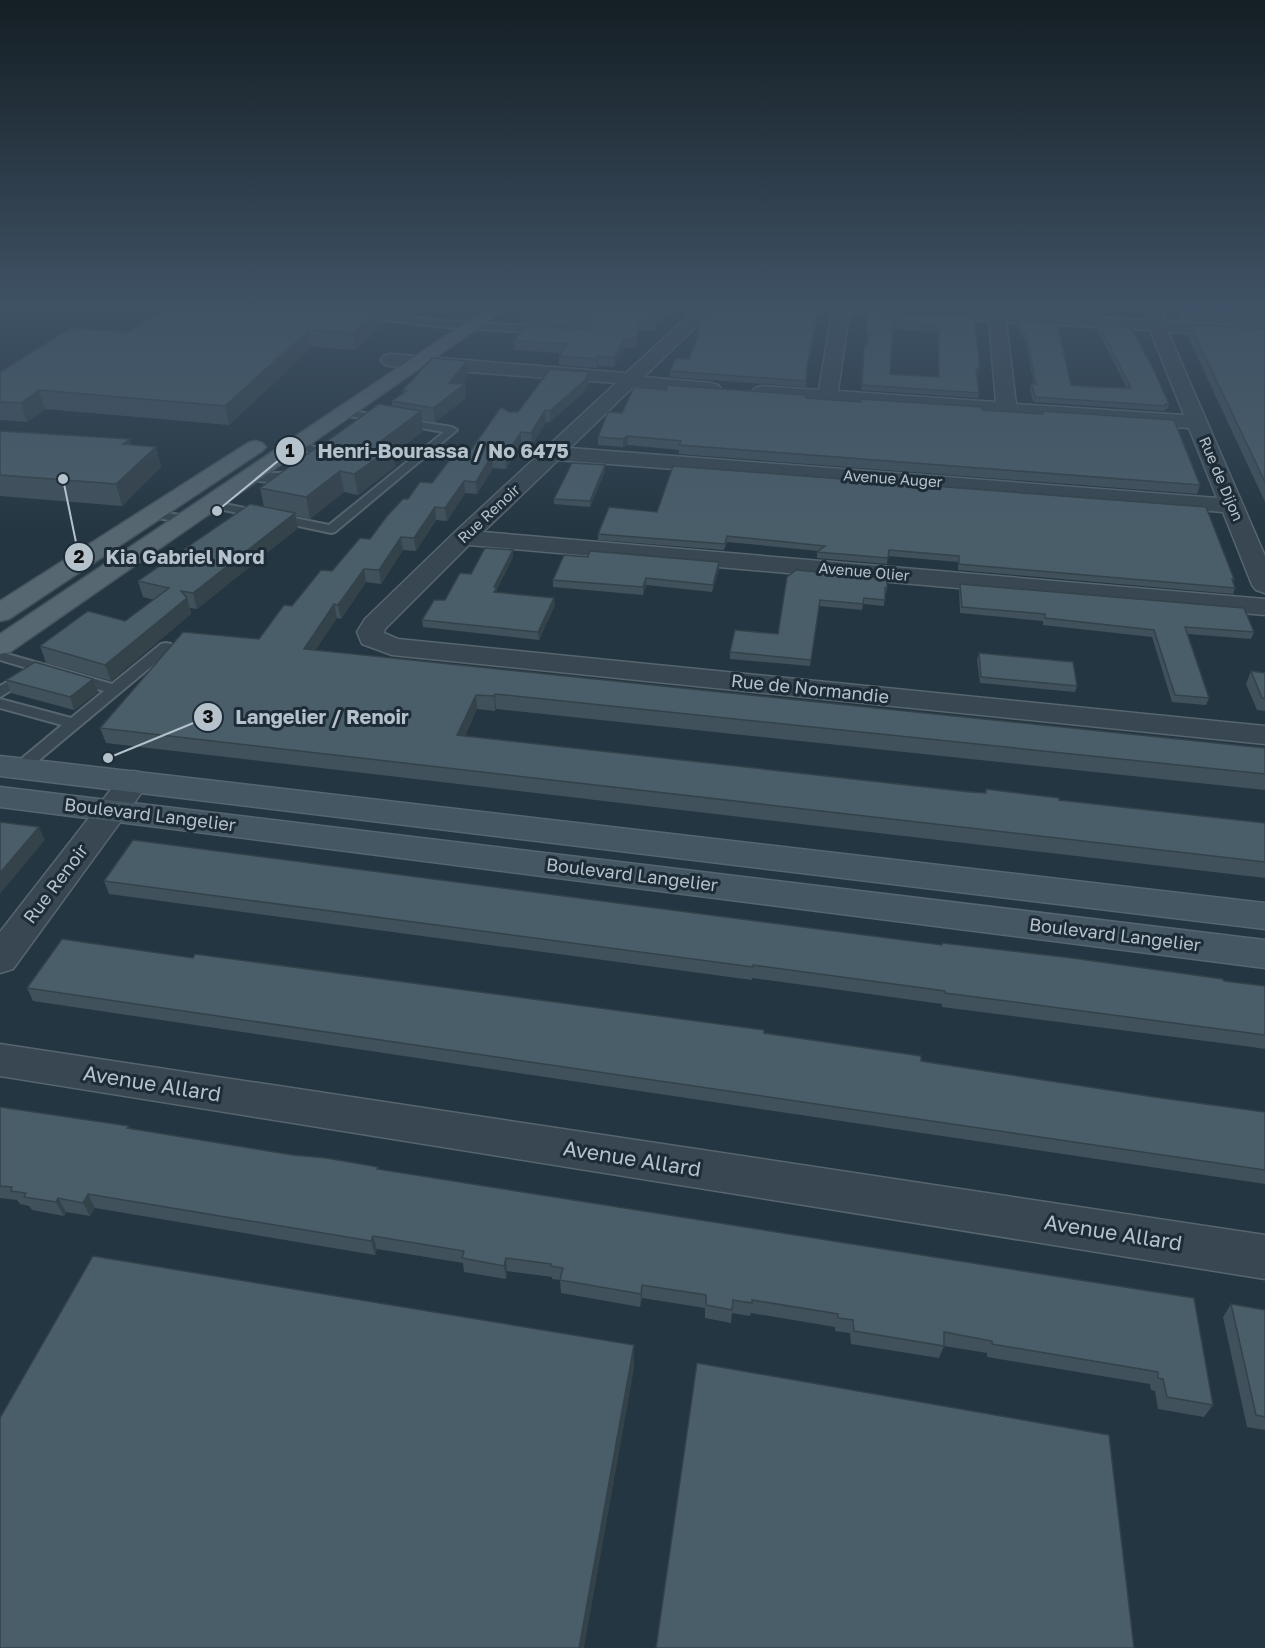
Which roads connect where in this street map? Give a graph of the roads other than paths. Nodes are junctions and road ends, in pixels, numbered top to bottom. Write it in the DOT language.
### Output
graph roads {
  1 [pos="356,382"];
  2 [pos="392,382"];
  3 [pos="627,382"];
  4 [pos="639,382"];
  5 [pos="830,382"];
  6 [pos="1005,382"];
  7 [pos="1181,382"];
  8 [pos="828,397"];
  9 [pos="320,405"];
  10 [pos="1008,409"];
  11 [pos="346,413"];
  12 [pos="1197,422"];
  13 [pos="271,437"];
  14 [pos="299,445"];
  15 [pos="554,453"];
  16 [pos="323,462"];
  17 [pos="309,472"];
  18 [pos="253,476"];
  19 [pos="210,504"];
  20 [pos="1232,506"];
  21 [pos="152,514"];
  22 [pos="188,520"];
  23 [pos="463,537"];
  24 [pos="1265,585"];
  25 [pos="1265,607"];
  26 [pos="0,614"];
  27 [pos="374,625"];
  28 [pos="0,646"];
  29 [pos="166,647"];
  30 [pos="0,656"];
  31 [pos="37,668"];
  32 [pos="116,690"];
  33 [pos="0,693"];
  34 [pos="27,697"];
  35 [pos="6,705"];
  36 [pos="59,706"];
  37 [pos="45,716"];
  38 [pos="75,724"];
  39 [pos="1265,735"];
  40 [pos="10,767"];
  41 [pos="134,781"];
  42 [pos="0,797"];
  43 [pos="111,811"];
  44 [pos="1265,916"];
  45 [pos="1265,954"];
  46 [pos="0,959"];
  47 [pos="0,1060"];
  48 [pos="1265,1257"];
  1 -- 9 [label="main road"];
  2 -- 11 [label="main road"];
  3 -- 15 [label="street, Rue Renoir"];
  4 -- 8 [label="street"];
  5 -- 8 [label="street"];
  6 -- 10 [label="street"];
  7 -- 12 [label="street, Rue de Dijon"];
  8 -- 10 [label="street"];
  10 -- 12 [label="street"];
  11 -- 14 [label="main road"];
  11 -- 19 [label="lane"];
  12 -- 20 [label="street, Rue de Dijon"];
  13 -- 21 [label="main road"];
  14 -- 16 [label="lane"];
  14 -- 18 [label="main road"];
  15 -- 20 [label="street, Avenue Auger"];
  15 -- 23 [label="street, Rue Renoir"];
  17 -- 18 [label="lane"];
  18 -- 19 [label="main road"];
  19 -- 22 [label="main road"];
  20 -- 24 [label="street, Rue de Dijon"];
  21 -- 22 [label="lane"];
  21 -- 26 [label="main road"];
  22 -- 28 [label="main road"];
  23 -- 25 [label="street, Avenue Olier"];
  23 -- 27 [label="street, Rue Renoir"];
  27 -- 39 [label="street, Rue de Normandie"];
  29 -- 32 [label="lane"];
  30 -- 31 [label="lane"];
  31 -- 32 [label="lane"];
  31 -- 33 [label="lane"];
  32 -- 38 [label="lane"];
  34 -- 35 [label="lane"];
  35 -- 37 [label="lane"];
  36 -- 37 [label="lane"];
  37 -- 38 [label="lane"];
  38 -- 40 [label="lane"];
  40 -- 41 [label="main road, Boulevard Langelier"];
  41 -- 43 [label="street, Rue Renoir"];
  41 -- 44 [label="main road, Boulevard Langelier"];
  42 -- 43 [label="main road, Boulevard Langelier"];
  43 -- 45 [label="main road, Boulevard Langelier"];
  43 -- 46 [label="street, Rue Renoir"];
  47 -- 48 [label="street, Avenue Allard"];
}
